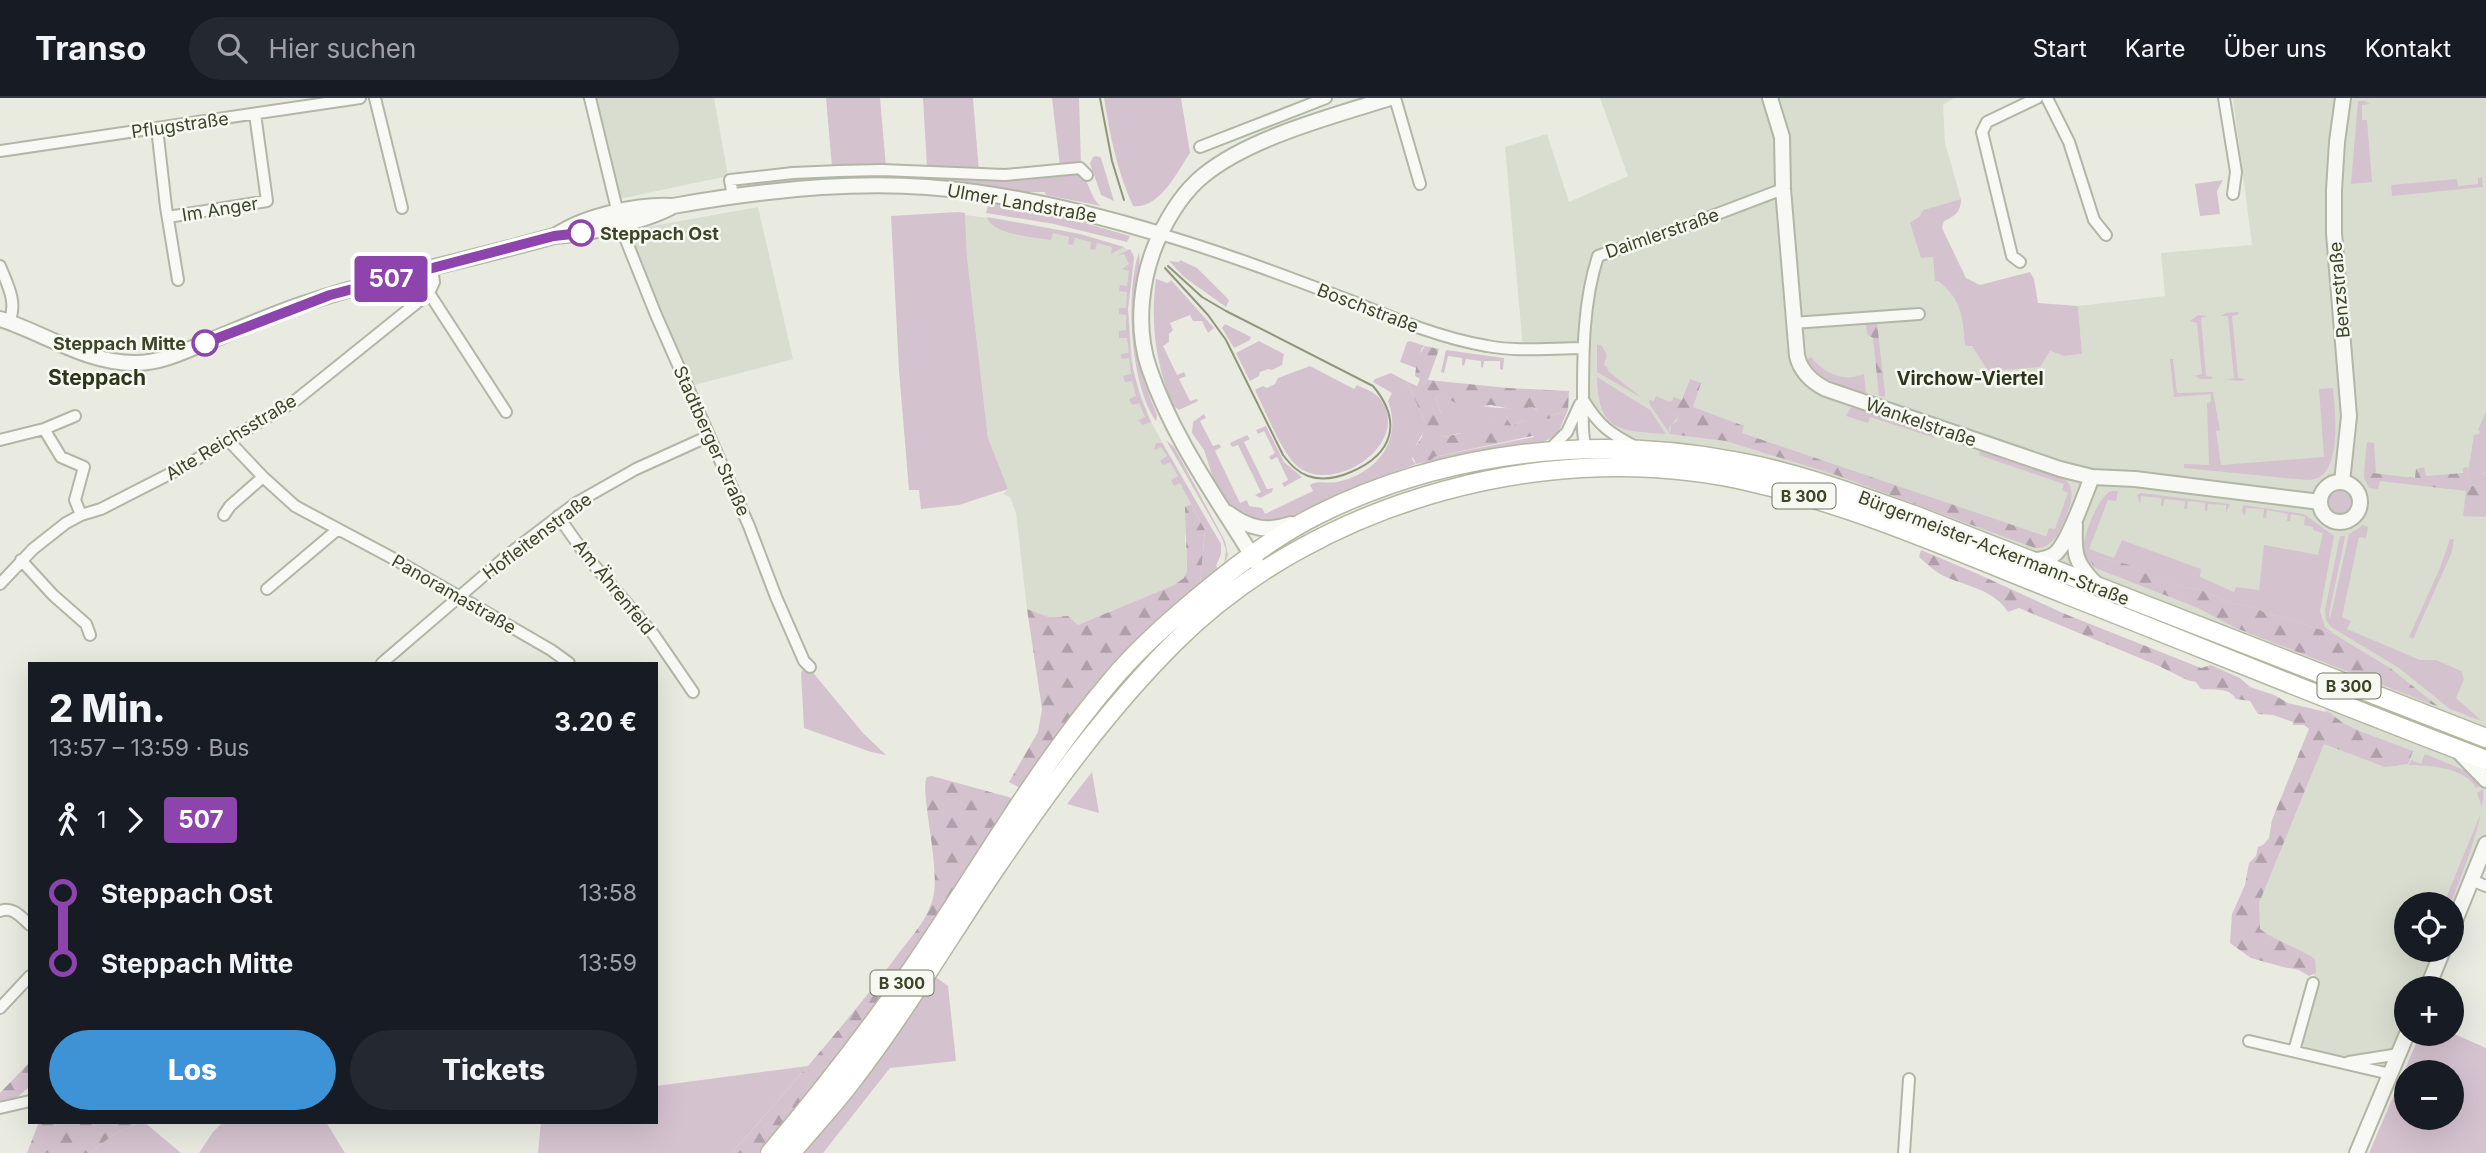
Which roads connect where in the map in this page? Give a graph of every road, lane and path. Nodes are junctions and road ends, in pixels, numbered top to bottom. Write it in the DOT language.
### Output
graph roads {
  1 [pos="360,98"];
  2 [pos="375,98"];
  3 [pos="590,98"];
  4 [pos="1326,98"];
  5 [pos="1392,98"];
  6 [pos="1770,98"];
  7 [pos="2037,98"];
  8 [pos="2047,98"];
  9 [pos="2224,98"];
  10 [pos="2343,98"];
  11 [pos="255,114"];
  12 [pos="158,128"];
  13 [pos="1200,146"];
  14 [pos="0,151"];
  15 [pos="1087,175"];
  16 [pos="1420,184"];
  17 [pos="1783,189"];
  18 [pos="2233,194"];
  19 [pos="733,197"];
  20 [pos="402,208"];
  21 [pos="168,217"];
  22 [pos="619,218"];
  23 [pos="1160,234"];
  24 [pos="2106,235"];
  25 [pos="2020,262"];
  26 [pos="0,266"];
  27 [pos="432,268"];
  28 [pos="178,280"];
  29 [pos="429,293"];
  30 [pos="1919,314"];
  31 [pos="5,320"];
  32 [pos="1793,323"];
  33 [pos="1583,348"];
  34 [pos="1583,398"];
  35 [pos="506,412"];
  36 [pos="75,416"];
  37 [pos="44,429"];
  38 [pos="709,436"];
  39 [pos="0,440"];
  40 [pos="229,441"];
  41 [pos="1587,450"];
  42 [pos="1643,450"];
  43 [pos="1548,451"];
  44 [pos="1597,466"];
  45 [pos="263,477"];
  46 [pos="2092,477"];
  47 [pos="2342,482"];
  48 [pos="2320,502"];
  49 [pos="1224,510"];
  50 [pos="80,515"];
  51 [pos="224,515"];
  52 [pos="1317,515"];
  53 [pos="558,516"];
  54 [pos="2076,519"];
  55 [pos="337,530"];
  56 [pos="1252,555"];
  57 [pos="21,560"];
  58 [pos="2030,561"];
  59 [pos="1262,572"];
  60 [pos="0,584"];
  61 [pos="267,589"];
  62 [pos="2102,590"];
  63 [pos="459,596"];
  64 [pos="90,635"];
  65 [pos="383,662"];
  66 [pos="568,662"];
  67 [pos="810,667"];
  68 [pos="693,692"];
  69 [pos="2486,738"];
  70 [pos="2457,749"];
  71 [pos="2486,761"];
  72 [pos="2486,780"];
  73 [pos="1034,800"];
  74 [pos="2486,844"];
  75 [pos="2471,880"];
  76 [pos="2486,886"];
  77 [pos="2464,898"];
  78 [pos="0,911"];
  79 [pos="28,923"];
  80 [pos="28,978"];
  81 [pos="2313,983"];
  82 [pos="0,1008"];
  83 [pos="2249,1041"];
  84 [pos="2402,1046"];
  85 [pos="2294,1051"];
  86 [pos="2399,1054"];
  87 [pos="2359,1062"];
  88 [pos="2390,1074"];
  89 [pos="1909,1079"];
  90 [pos="28,1101"];
  91 [pos="0,1108"];
  92 [pos="770,1153"];
  93 [pos="791,1153"];
  94 [pos="1904,1153"];
  95 [pos="2357,1153"];
  1 -- 11 [label="street, Pflugstraße"];
  2 -- 20 [label="street"];
  3 -- 22 [label="street, Stadtberger Straße"];
  4 -- 13 [label="street"];
  5 -- 16 [label="street"];
  5 -- 23 [label="street"];
  6 -- 17 [label="street, Wankelstraße"];
  7 -- 25 [label="street"];
  8 -- 24 [label="street"];
  9 -- 18 [label="street"];
  10 -- 47 [label="street, Benzstraße"];
  11 -- 12 [label="street, Pflugstraße"];
  11 -- 21 [label="street, Im Anger"];
  12 -- 14 [label="street, Pflugstraße"];
  12 -- 21 [label="street"];
  15 -- 19 [label="street"];
  17 -- 32 [label="street, Wankelstraße"];
  17 -- 33 [label="street, Daimlerstraße"];
  19 -- 22 [label="street, Ulmer Landstraße"];
  19 -- 23 [label="street, Ulmer Landstraße"];
  21 -- 28 [label="street"];
  22 -- 27 [label="street, Ulmer Landstraße"];
  22 -- 38 [label="street, Stadtberger Straße"];
  23 -- 33 [label="street, Boschstraße"];
  23 -- 49 [label="street"];
  26 -- 31 [label="street"];
  27 -- 29 [label="street"];
  27 -- 31 [label="street, Ulmer Landstraße"];
  29 -- 35 [label="street"];
  29 -- 40 [label="street, Alte Reichsstraße"];
  30 -- 32 [label="street"];
  32 -- 46 [label="street, Wankelstraße"];
  33 -- 34 [label="street, Daimlerstraße"];
  34 -- 41 [label="street, Daimlerstraße"];
  34 -- 42 [label="street"];
  34 -- 43 [label="street, Daimlerstraße"];
  36 -- 37 [label="street"];
  37 -- 39 [label="street"];
  37 -- 50 [label="street"];
  38 -- 53 [label="street, Hofleitenstraße"];
  38 -- 67 [label="street, Stadtberger Straße"];
  40 -- 45 [label="street, Panoramastraße"];
  40 -- 50 [label="street, Alte Reichsstraße"];
  41 -- 42 [label="main road, Bürgermeister-Ackermann-Straße / B 300"];
  41 -- 43 [label="main road, Bürgermeister-Ackermann-Straße / B 300"];
  41 -- 44 [label="street, Daimlerstraße"];
  42 -- 58 [label="main road, Bürgermeister-Ackermann-Straße / B 300"];
  43 -- 52 [label="main road, Bürgermeister-Ackermann-Straße / B 300"];
  44 -- 59 [label="main road, Bürgermeister-Ackermann-Straße / B 300"];
  44 -- 70 [label="main road, Bürgermeister-Ackermann-Straße / B 300"];
  45 -- 51 [label="street"];
  45 -- 55 [label="street, Panoramastraße"];
  46 -- 48 [label="street"];
  46 -- 54 [label="street"];
  47 -- 48 [label="street"];
  47 -- 48 [label="street"];
  49 -- 52 [label="street"];
  49 -- 56 [label="street"];
  50 -- 57 [label="street, Alte Reichsstraße"];
  52 -- 56 [label="main road, Bürgermeister-Ackermann-Straße / B 300"];
  53 -- 63 [label="street, Hofleitenstraße"];
  53 -- 68 [label="street, Am Ährenfeld"];
  54 -- 58 [label="street"];
  54 -- 62 [label="street"];
  55 -- 61 [label="street"];
  55 -- 63 [label="street, Panoramastraße"];
  56 -- 59 [label="street"];
  56 -- 73 [label="main road, B 300"];
  57 -- 60 [label="street, Alte Reichsstraße"];
  57 -- 64 [label="street"];
  58 -- 62 [label="main road, Bürgermeister-Ackermann-Straße / B 300"];
  59 -- 73 [label="main road, B 300"];
  62 -- 69 [label="main road, Bürgermeister-Ackermann-Straße / B 300"];
  63 -- 65 [label="street, Hofleitenstraße"];
  63 -- 66 [label="street, Panoramastraße"];
  70 -- 71 [label="main road, Bürgermeister-Ackermann-Straße / B 300"];
  70 -- 72 [label="street"];
  73 -- 92 [label="main road, B 300"];
  73 -- 93 [label="main road, B 300"];
  74 -- 75 [label="street"];
  75 -- 76 [label="street"];
  75 -- 77 [label="street"];
  78 -- 79 [label="street"];
  80 -- 82 [label="street"];
  81 -- 85 [label="street"];
  83 -- 85 [label="street"];
  84 -- 86 [label="street"];
  85 -- 87 [label="street"];
  86 -- 87 [label="street"];
  86 -- 88 [label="street"];
  87 -- 88 [label="street"];
  88 -- 95 [label="street"];
  89 -- 94 [label="street"];
  90 -- 91 [label="street"];
}
